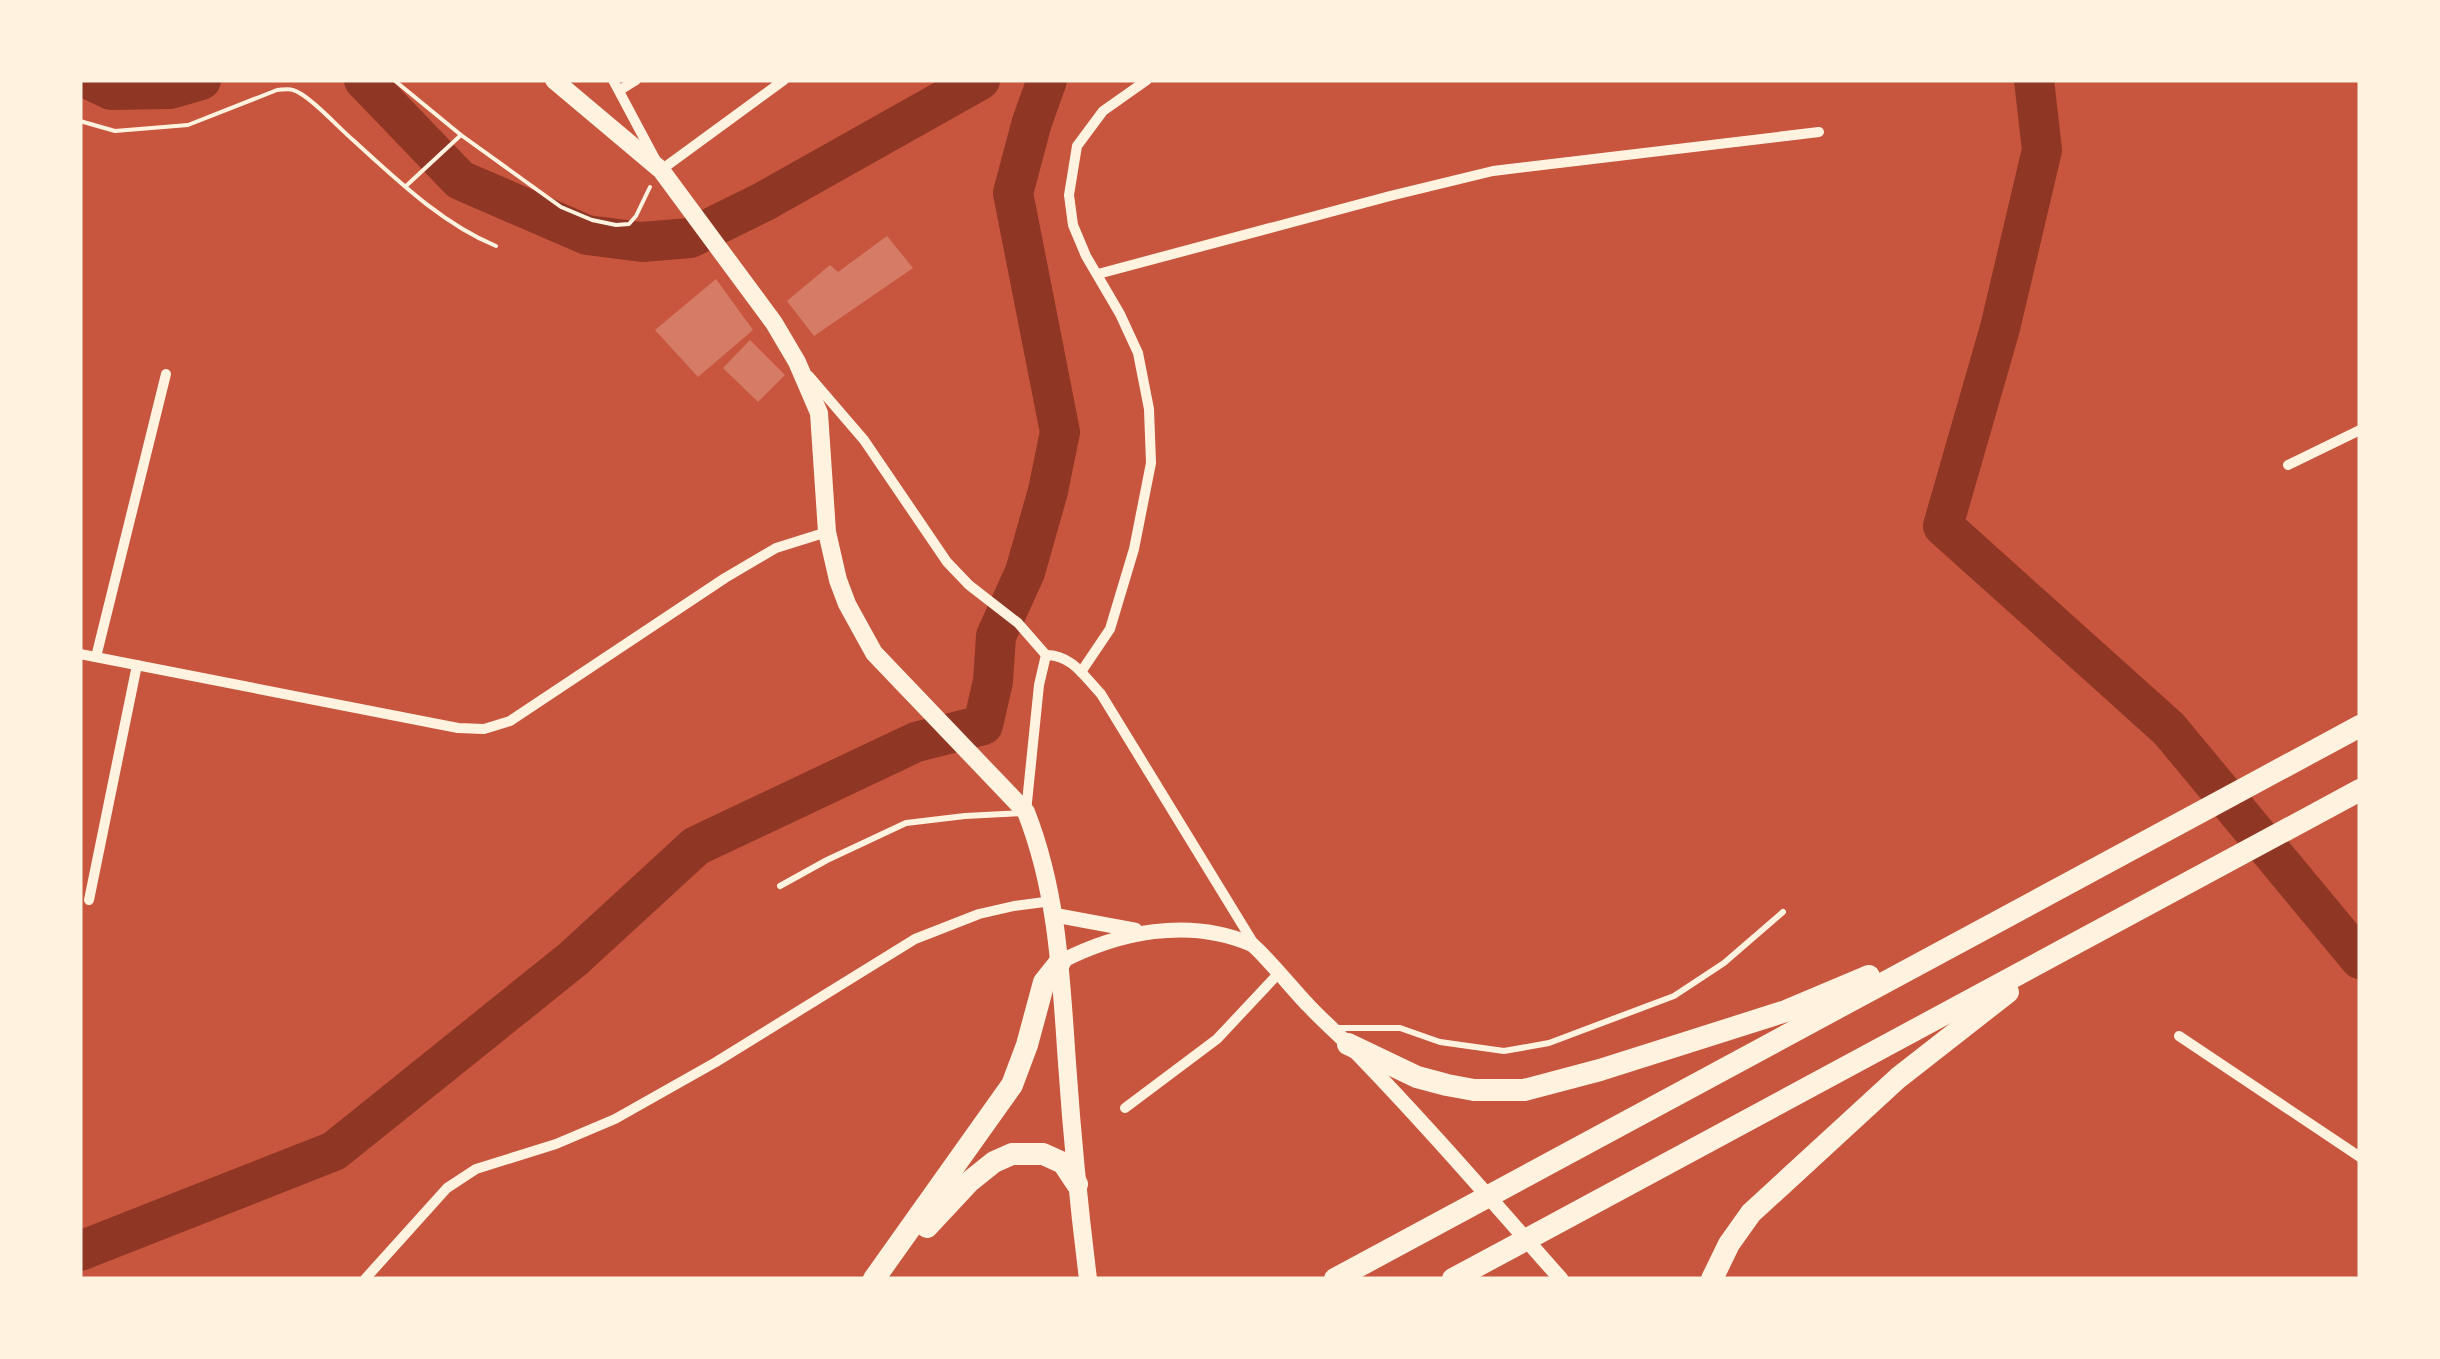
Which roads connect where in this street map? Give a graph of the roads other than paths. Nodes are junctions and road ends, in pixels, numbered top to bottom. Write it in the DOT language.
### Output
graph roads {
  1 [pos="554,80"];
  2 [pos="636,80"];
  3 [pos="784,80"];
  4 [pos="1147,80"];
  5 [pos="617,85"];
  6 [pos="1819,132"];
  7 [pos="662,171"];
  8 [pos="1098,274"];
  9 [pos="798,362"];
  10 [pos="166,374"];
  11 [pos="2360,430"];
  12 [pos="2288,465"];
  13 [pos="827,532"];
  14 [pos="1045,653"];
  15 [pos="80,654"];
  16 [pos="96,657"];
  17 [pos="136,665"];
  18 [pos="1082,672"];
  19 [pos="2360,726"];
  20 [pos="2360,790"];
  21 [pos="1026,812"];
  22 [pos="780,886"];
  23 [pos="89,900"];
  24 [pos="1053,908"];
  25 [pos="1783,912"];
  26 [pos="1992,924"];
  27 [pos="1144,932"];
  28 [pos="1256,945"];
  29 [pos="2058,953"];
  30 [pos="1060,962"];
  31 [pos="1278,974"];
  32 [pos="1330,1028"];
  33 [pos="2179,1036"];
  34 [pos="1348,1044"];
  35 [pos="1125,1108"];
  36 [pos="2360,1157"];
  37 [pos="1077,1184"];
  38 [pos="365,1279"];
  39 [pos="877,1279"];
  40 [pos="1088,1279"];
  41 [pos="1335,1279"];
  42 [pos="1453,1279"];
  43 [pos="1562,1279"];
  44 [pos="1712,1279"];
  1 -- 7 [label="main road"];
  2 -- 5 [label="street"];
  3 -- 7 [label="street"];
  4 -- 8 [label="street"];
  5 -- 7 [label="street"];
  6 -- 8 [label="street"];
  7 -- 9 [label="main road"];
  8 -- 18 [label="street"];
  9 -- 13 [label="main road"];
  9 -- 14 [label="street"];
  10 -- 16 [label="street"];
  11 -- 12 [label="street"];
  13 -- 17 [label="street"];
  13 -- 21 [label="main road"];
  14 -- 18 [label="street"];
  14 -- 21 [label="street"];
  15 -- 16 [label="street"];
  16 -- 17 [label="street"];
  17 -- 23 [label="street"];
  18 -- 28 [label="street"];
  19 -- 26 [label="highway"];
  20 -- 29 [label="highway"];
  21 -- 22 [label="lane"];
  21 -- 24 [label="main road"];
  24 -- 27 [label="street"];
  24 -- 30 [label="main road"];
  24 -- 38 [label="street"];
  25 -- 32 [label="lane"];
  26 -- 34 [label="highway"];
  26 -- 41 [label="highway"];
  27 -- 28 [label="street"];
  27 -- 30 [label="street"];
  28 -- 31 [label="street"];
  29 -- 42 [label="highway"];
  29 -- 44 [label="highway"];
  30 -- 37 [label="main road"];
  30 -- 39 [label="highway"];
  31 -- 32 [label="street"];
  31 -- 35 [label="street"];
  32 -- 34 [label="street"];
  33 -- 36 [label="street"];
  34 -- 43 [label="street"];
  37 -- 39 [label="highway"];
  37 -- 40 [label="main road"];
}
